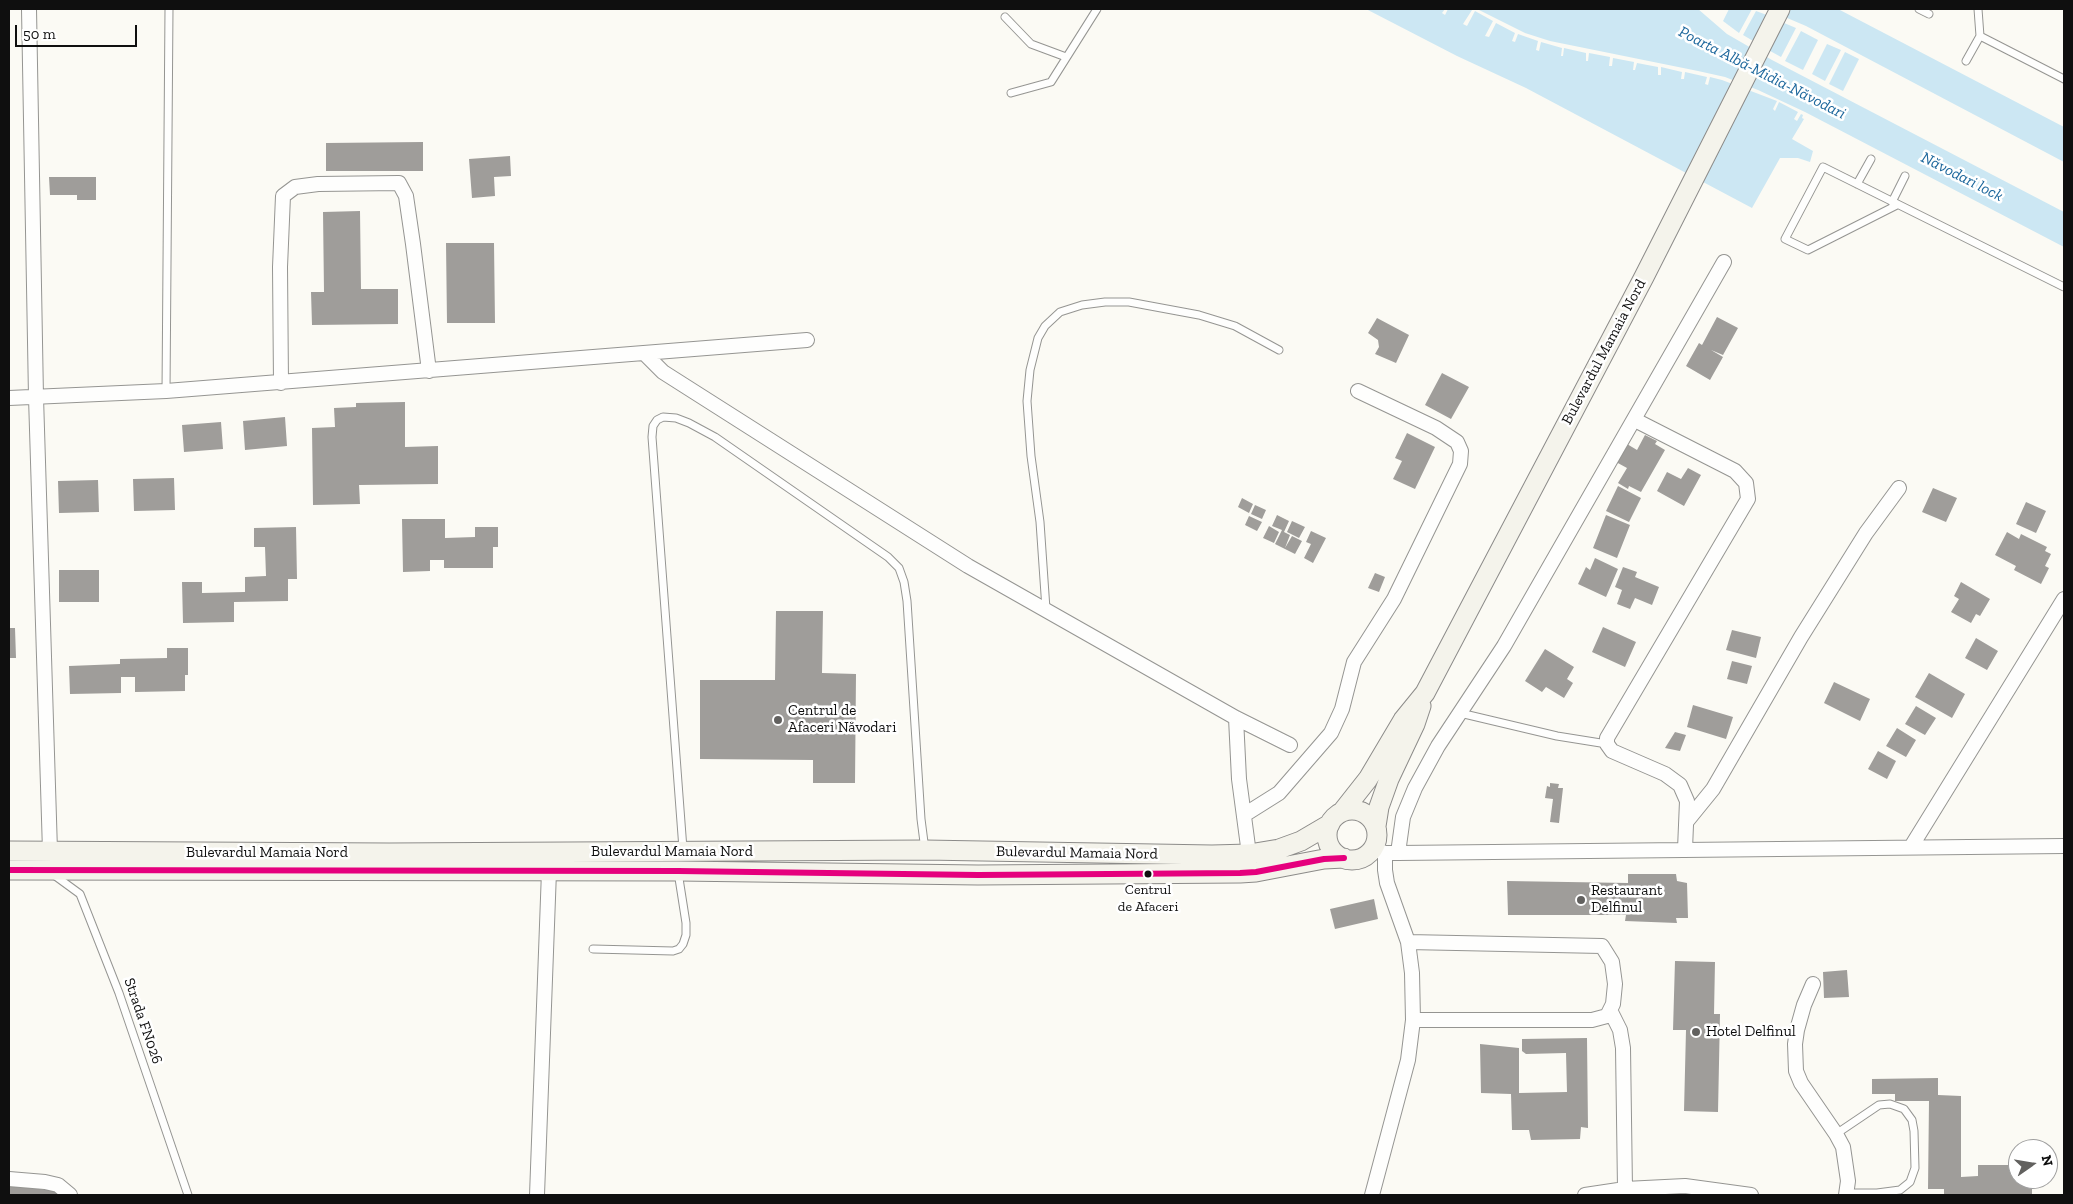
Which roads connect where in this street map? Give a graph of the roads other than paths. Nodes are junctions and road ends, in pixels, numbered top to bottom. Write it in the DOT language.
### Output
graph roads {
  1 [pos="29,9"];
  2 [pos="169,9"];
  3 [pos="1097,9"];
  4 [pos="1780,9"];
  5 [pos="1919,9"];
  6 [pos="1978,9"];
  7 [pos="1929,14"];
  8 [pos="1005,17"];
  9 [pos="1980,36"];
  10 [pos="1066,58"];
  11 [pos="1966,61"];
  12 [pos="2064,79"];
  13 [pos="1011,93"];
  14 [pos="1871,159"];
  15 [pos="1905,176"];
  16 [pos="1857,184"];
  17 [pos="1894,204"];
  18 [pos="1724,262"];
  19 [pos="2064,287"];
  20 [pos="807,340"];
  21 [pos="1279,350"];
  22 [pos="645,354"];
  23 [pos="428,370"];
  24 [pos="281,382"];
  25 [pos="166,391"];
  26 [pos="1358,391"];
  27 [pos="36,397"];
  28 [pos="9,398"];
  29 [pos="1635,420"];
  30 [pos="1899,488"];
  31 [pos="2064,599"];
  32 [pos="1046,609"];
  33 [pos="1425,693"];
  34 [pos="1460,713"];
  35 [pos="1236,718"];
  36 [pos="1607,744"];
  37 [pos="1290,745"];
  38 [pos="1244,815"];
  39 [pos="1336,818"];
  40 [pos="1687,821"];
  41 [pos="1376,826"];
  42 [pos="2064,846"];
  43 [pos="1911,847"];
  44 [pos="1685,849"];
  45 [pos="925,850"];
  46 [pos="9,851"];
  47 [pos="50,852"];
  48 [pos="683,852"];
  49 [pos="1385,852"];
  50 [pos="1249,854"];
  51 [pos="1344,858"];
  52 [pos="9,870"];
  53 [pos="49,871"];
  54 [pos="678,871"];
  55 [pos="549,872"];
  56 [pos="1408,942"];
  57 [pos="593,949"];
  58 [pos="1813,984"];
  59 [pos="1610,1010"];
  60 [pos="1413,1020"];
  61 [pos="1836,1134"];
  62 [pos="9,1179"];
  63 [pos="1625,1189"];
  64 [pos="1846,1194"];
  65 [pos="70,1195"];
  66 [pos="188,1195"];
  67 [pos="537,1195"];
  68 [pos="1372,1195"];
  69 [pos="1585,1195"];
  70 [pos="1751,1195"];
  1 -- 27 [label="street"];
  2 -- 25 [label="lane"];
  3 -- 10 [label="lane"];
  4 -- 33 [label="main road, Bulevardul Mamaia Nord"];
  5 -- 7 [label="lane"];
  6 -- 9 [label="lane"];
  8 -- 10 [label="lane"];
  9 -- 11 [label="lane"];
  9 -- 12 [label="lane"];
  10 -- 13 [label="lane"];
  14 -- 16 [label="lane"];
  15 -- 17 [label="lane"];
  16 -- 17 [label="lane"];
  16 -- 17 [label="lane"];
  17 -- 19 [label="lane"];
  18 -- 29 [label="street"];
  20 -- 22 [label="street"];
  21 -- 32 [label="lane"];
  22 -- 23 [label="street"];
  22 -- 32 [label="street"];
  23 -- 24 [label="street"];
  23 -- 24 [label="street"];
  24 -- 25 [label="street"];
  25 -- 27 [label="street"];
  26 -- 38 [label="street"];
  27 -- 28 [label="street"];
  27 -- 47 [label="street"];
  29 -- 34 [label="street"];
  29 -- 36 [label="street"];
  30 -- 40 [label="street"];
  31 -- 43 [label="street"];
  32 -- 35 [label="street"];
  33 -- 39 [label="main road, Bulevardul Mamaia Nord"];
  33 -- 41 [label="main road, Bulevardul Mamaia Nord"];
  34 -- 36 [label="lane"];
  34 -- 49 [label="street"];
  35 -- 37 [label="street"];
  35 -- 38 [label="street"];
  36 -- 40 [label="street"];
  38 -- 50 [label="street"];
  39 -- 41 [label="main road"];
  39 -- 50 [label="main road, Bulevardul Mamaia Nord"];
  39 -- 51 [label="main road"];
  40 -- 44 [label="street"];
  41 -- 49 [label="main road, Bulevardul Mamaia Nord"];
  42 -- 43 [label="street"];
  43 -- 44 [label="street"];
  44 -- 49 [label="street"];
  45 -- 48 [label="main road, Bulevardul Mamaia Nord"];
  45 -- 48 [label="lane"];
  45 -- 50 [label="main road, Bulevardul Mamaia Nord"];
  46 -- 47 [label="main road, Bulevardul Mamaia Nord"];
  47 -- 48 [label="main road, Bulevardul Mamaia Nord"];
  49 -- 51 [label="main road, Bulevardul Mamaia Nord"];
  49 -- 56 [label="street"];
  51 -- 54 [label="main road, Bulevardul Mamaia Nord"];
  52 -- 53 [label="main road, Bulevardul Mamaia Nord"];
  53 -- 55 [label="main road, Bulevardul Mamaia Nord"];
  53 -- 66 [label="lane, Strada FN026"];
  54 -- 55 [label="main road, Bulevardul Mamaia Nord"];
  54 -- 57 [label="lane"];
  55 -- 67 [label="street"];
  56 -- 59 [label="street"];
  56 -- 60 [label="street"];
  58 -- 61 [label="street"];
  59 -- 60 [label="street"];
  59 -- 63 [label="street"];
  60 -- 68 [label="street"];
  61 -- 64 [label="street"];
  61 -- 64 [label="lane"];
  62 -- 65 [label="street"];
  63 -- 69 [label="street"];
  63 -- 70 [label="street"];
}
